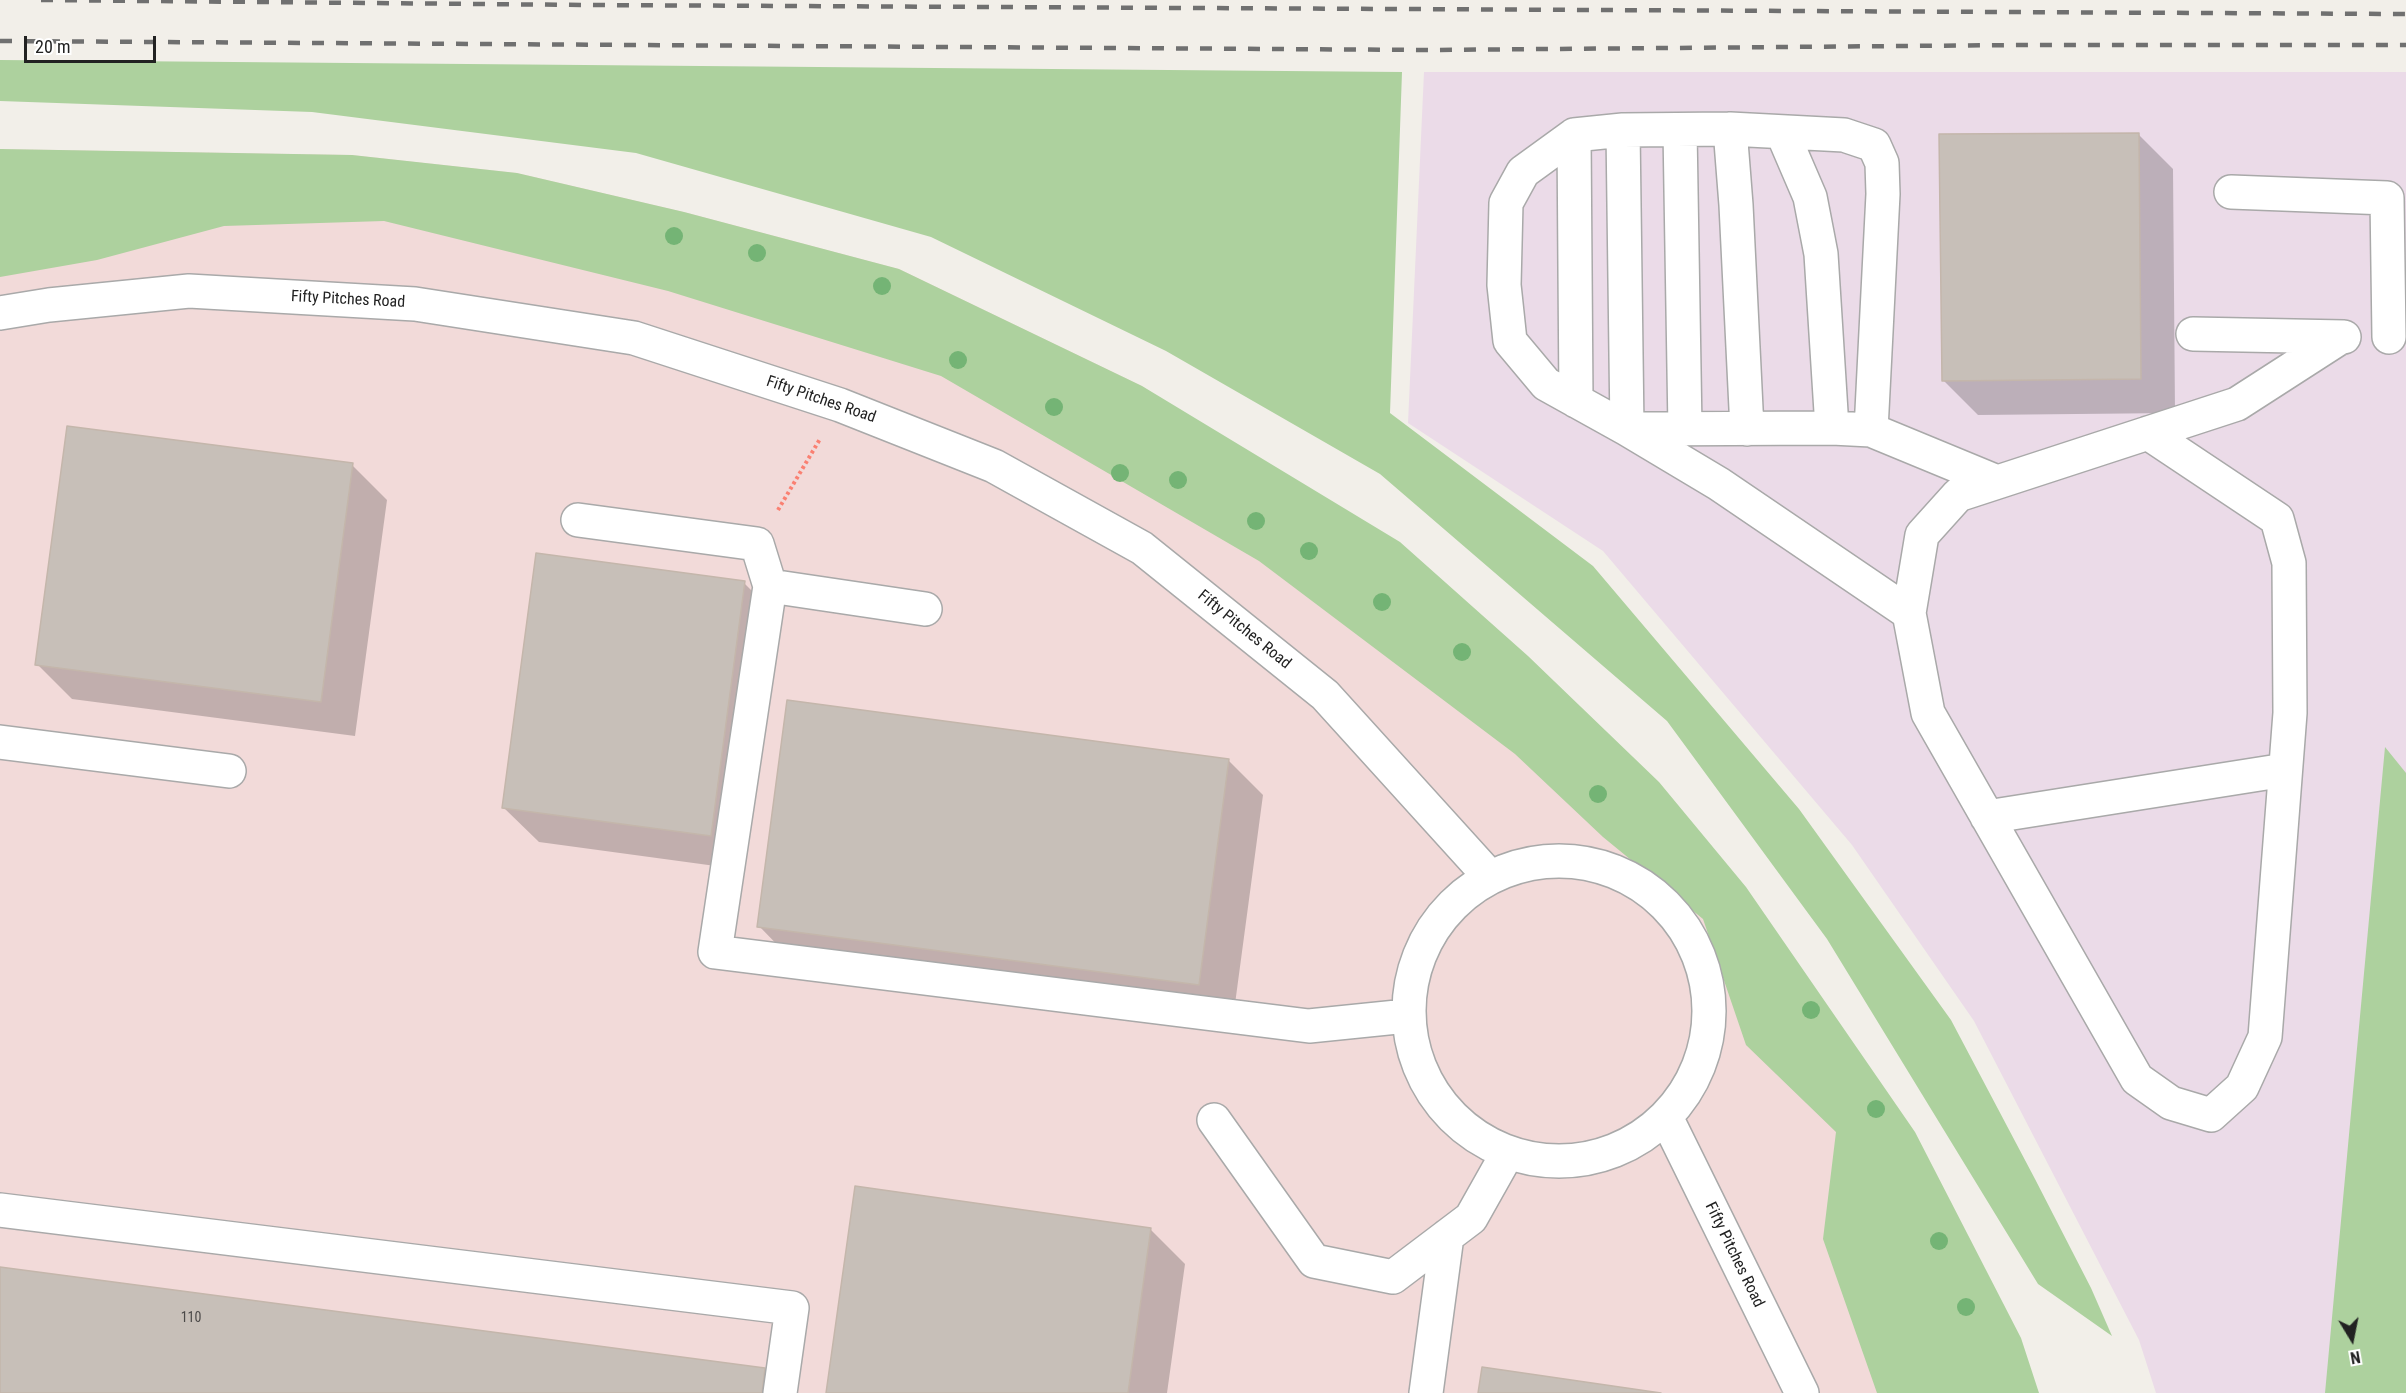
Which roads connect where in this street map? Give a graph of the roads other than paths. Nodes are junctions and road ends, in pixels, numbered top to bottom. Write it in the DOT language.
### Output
graph roads {
  1 [pos="1730,129"];
  2 [pos="1623,130"];
  3 [pos="1680,130"];
  4 [pos="1782,132"];
  5 [pos="1574,135"];
  6 [pos="2230,192"];
  7 [pos="0,313"];
  8 [pos="2193,334"];
  9 [pos="2341,337"];
  10 [pos="2398,338"];
  11 [pos="1576,401"];
  12 [pos="1832,428"];
  13 [pos="1627,429"];
  14 [pos="1685,429"];
  15 [pos="1747,429"];
  16 [pos="1871,430"];
  17 [pos="2148,433"];
  18 [pos="1997,482"];
  19 [pos="578,520"];
  20 [pos="770,586"];
  21 [pos="926,609"];
  22 [pos="1909,613"];
  23 [pos="0,742"];
  24 [pos="2285,770"];
  25 [pos="229,771"];
  26 [pos="1987,817"];
  27 [pos="1490,877"];
  28 [pos="1407,1016"];
  29 [pos="1666,1118"];
  30 [pos="1214,1120"];
  31 [pos="1507,1154"];
  32 [pos="0,1210"];
  33 [pos="1447,1236"];
  34 [pos="780,1393"];
  35 [pos="1426,1393"];
  36 [pos="1802,1393"];
  1 -- 3 [label="street"];
  1 -- 4 [label="street"];
  1 -- 15 [label="street"];
  2 -- 3 [label="street"];
  2 -- 5 [label="street"];
  2 -- 13 [label="street"];
  3 -- 14 [label="street"];
  4 -- 12 [label="street"];
  4 -- 16 [label="street"];
  5 -- 11 [label="street"];
  5 -- 11 [label="street"];
  6 -- 10 [label="street"];
  7 -- 27 [label="street, Fifty Pitches Road"];
  8 -- 9 [label="street"];
  9 -- 10 [label="street"];
  9 -- 17 [label="street"];
  11 -- 13 [label="street"];
  12 -- 15 [label="street"];
  12 -- 16 [label="street"];
  13 -- 14 [label="street"];
  13 -- 22 [label="street"];
  14 -- 15 [label="street"];
  16 -- 18 [label="street"];
  17 -- 18 [label="street"];
  17 -- 24 [label="street"];
  18 -- 22 [label="street"];
  19 -- 20 [label="street"];
  20 -- 21 [label="street"];
  20 -- 28 [label="street"];
  22 -- 26 [label="street"];
  23 -- 25 [label="street"];
  24 -- 26 [label="street"];
  24 -- 26 [label="street"];
  27 -- 28 [label="street"];
  27 -- 29 [label="street"];
  28 -- 31 [label="street"];
  29 -- 31 [label="street"];
  29 -- 36 [label="street, Fifty Pitches Road"];
  30 -- 33 [label="street"];
  31 -- 33 [label="street"];
  32 -- 34 [label="street"];
  33 -- 35 [label="street"];
}
